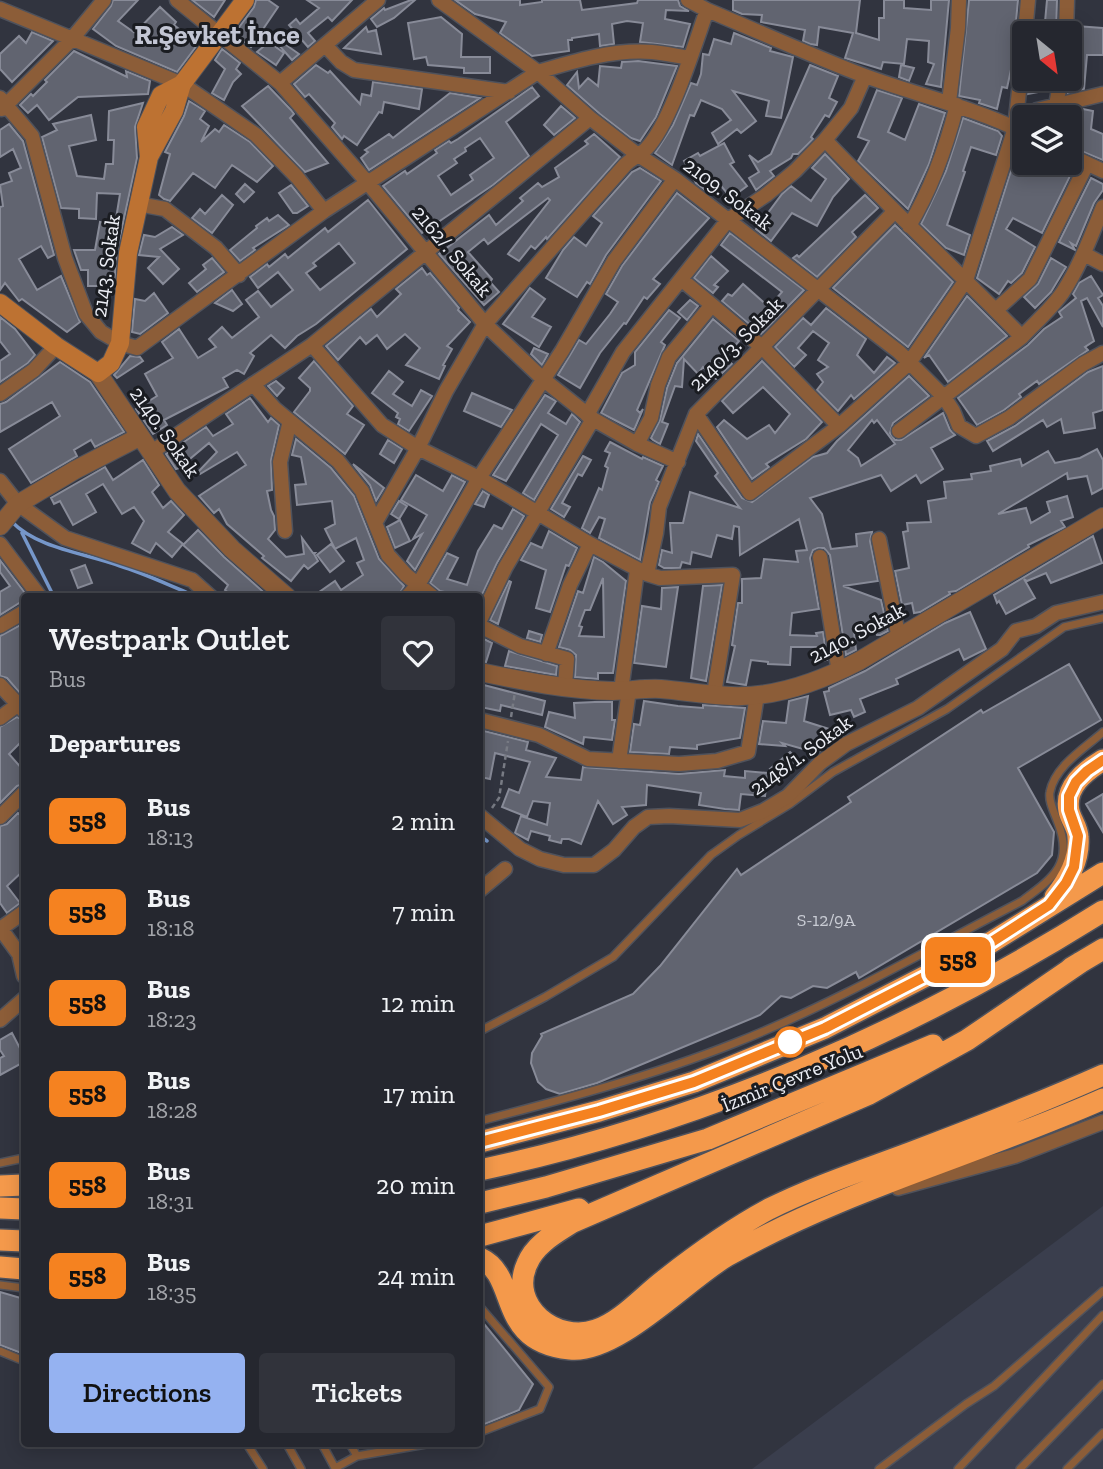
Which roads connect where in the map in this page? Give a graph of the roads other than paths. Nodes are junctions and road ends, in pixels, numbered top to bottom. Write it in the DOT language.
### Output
graph roads {
  1 [pos="104,0"];
  2 [pos="177,0"];
  3 [pos="245,0"];
  4 [pos="378,0"];
  5 [pos="439,0"];
  6 [pos="688,0"];
  7 [pos="959,0"];
  8 [pos="1028,0"];
  9 [pos="1067,0"];
  10 [pos="0,9"];
  11 [pos="707,10"];
  12 [pos="1026,21"];
  13 [pos="1066,21"];
  14 [pos="219,36"];
  15 [pos="71,40"];
  16 [pos="326,45"];
  17 [pos="690,58"];
  18 [pos="538,72"];
  19 [pos="865,76"];
  20 [pos="280,83"];
  21 [pos="182,84"];
  22 [pos="1058,91"];
  23 [pos="509,92"];
  24 [pos="1103,94"];
  25 [pos="2,104"];
  26 [pos="953,104"];
  27 [pos="1056,105"];
  28 [pos="590,118"];
  29 [pos="1012,124"];
  30 [pos="825,140"];
  31 [pos="1012,152"];
  32 [pos="638,155"];
  33 [pos="1082,162"];
  34 [pos="1087,164"];
  35 [pos="1103,171"];
  36 [pos="675,179"];
  37 [pos="368,183"];
  38 [pos="138,204"];
  39 [pos="1103,208"];
  40 [pos="324,211"];
  41 [pos="894,212"];
  42 [pos="728,220"];
  43 [pos="909,226"];
  44 [pos="425,252"];
  45 [pos="1084,254"];
  46 [pos="1103,264"];
  47 [pos="239,275"];
  48 [pos="681,279"];
  49 [pos="967,279"];
  50 [pos="819,290"];
  51 [pos="0,303"];
  52 [pos="711,306"];
  53 [pos="996,310"];
  54 [pos="485,324"];
  55 [pos="1022,337"];
  56 [pos="120,343"];
  57 [pos="312,345"];
  58 [pos="55,346"];
  59 [pos="763,348"];
  60 [pos="1103,353"];
  61 [pos="909,363"];
  62 [pos="98,373"];
  63 [pos="544,380"];
  64 [pos="253,384"];
  65 [pos="0,394"];
  66 [pos="944,397"];
  67 [pos="696,414"];
  68 [pos="590,417"];
  69 [pos="290,421"];
  70 [pos="839,426"];
  71 [pos="899,431"];
  72 [pos="139,436"];
  73 [pos="637,444"];
  74 [pos="418,448"];
  75 [pos="150,453"];
  76 [pos="678,462"];
  77 [pos="479,478"];
  78 [pos="0,481"];
  79 [pos="18,504"];
  80 [pos="537,513"];
  81 [pos="1103,517"];
  82 [pos="375,523"];
  83 [pos="0,526"];
  84 [pos="285,531"];
  85 [pos="879,539"];
  86 [pos="0,544"];
  87 [pos="590,544"];
  88 [pos="820,557"];
  89 [pos="642,572"];
  90 [pos="418,585"];
  91 [pos="37,593"];
  92 [pos="207,593"];
  93 [pos="282,593"];
  94 [pos="411,593"];
  95 [pos="428,593"];
  96 [pos="1103,602"];
  97 [pos="21,613"];
  98 [pos="483,614"];
  99 [pos="1103,618"];
  100 [pos="0,626"];
  101 [pos="483,628"];
  102 [pos="899,639"];
  103 [pos="546,654"];
  104 [pos="839,672"];
  105 [pos="483,673"];
  106 [pos="0,685"];
  107 [pos="565,686"];
  108 [pos="625,690"];
  109 [pos="714,694"];
  110 [pos="757,695"];
  111 [pos="21,703"];
  112 [pos="21,705"];
  113 [pos="0,718"];
  114 [pos="483,721"];
  115 [pos="1103,732"];
  116 [pos="1103,760"];
  117 [pos="619,761"];
  118 [pos="21,796"];
  119 [pos="0,817"];
  120 [pos="483,819"];
  121 [pos="505,869"];
  122 [pos="1103,873"];
  123 [pos="483,887"];
  124 [pos="1049,905"];
  125 [pos="1103,911"];
  126 [pos="21,914"];
  127 [pos="0,928"];
  128 [pos="1103,948"];
  129 [pos="21,953"];
  130 [pos="1081,962"];
  131 [pos="882,973"];
  132 [pos="900,982"];
  133 [pos="21,1002"];
  134 [pos="0,1020"];
  135 [pos="483,1029"];
  136 [pos="1103,1075"];
  137 [pos="1103,1099"];
  138 [pos="483,1120"];
  139 [pos="1103,1122"];
  140 [pos="483,1141"];
  141 [pos="21,1159"];
  142 [pos="0,1163"];
  143 [pos="483,1169"];
  144 [pos="21,1185"];
  145 [pos="0,1186"];
  146 [pos="649,1189"];
  147 [pos="483,1202"];
  148 [pos="0,1208"];
  149 [pos="21,1209"];
  150 [pos="813,1214"];
  151 [pos="483,1235"];
  152 [pos="0,1240"];
  153 [pos="21,1241"];
  154 [pos="483,1259"];
  155 [pos="0,1267"];
  156 [pos="21,1269"];
  157 [pos="0,1285"];
  158 [pos="21,1288"];
  159 [pos="1103,1291"];
  160 [pos="483,1310"];
  161 [pos="1103,1315"];
  162 [pos="0,1351"];
  163 [pos="21,1360"];
  164 [pos="1103,1384"];
  165 [pos="483,1431"];
  166 [pos="1103,1433"];
  167 [pos="249,1447"];
  168 [pos="289,1447"];
  169 [pos="324,1447"];
  170 [pos="352,1447"];
  171 [pos="389,1447"];
  172 [pos="357,1456"];
  173 [pos="263,1469"];
  174 [pos="301,1469"];
  175 [pos="879,1469"];
  176 [pos="958,1469"];
  177 [pos="1020,1469"];
  178 [pos="1066,1469"];
  1 -- 15 [label="street"];
  2 -- 14 [label="street, 2162/. Sokak"];
  3 -- 14 [label="main road, 2143. Sokak"];
  4 -- 16 [label="street"];
  5 -- 18 [label="street, 2109. Sokak"];
  6 -- 11 [label="street"];
  7 -- 26 [label="street"];
  8 -- 12 [label="street"];
  9 -- 13 [label="street"];
  10 -- 15 [label="street"];
  11 -- 17 [label="street"];
  11 -- 19 [label="street"];
  14 -- 20 [label="street, 2162/. Sokak"];
  14 -- 21 [label="main road, 2143. Sokak"];
  15 -- 21 [label="street"];
  15 -- 25 [label="street"];
  16 -- 20 [label="street"];
  16 -- 23 [label="street"];
  17 -- 18 [label="street"];
  17 -- 32 [label="street"];
  18 -- 23 [label="street"];
  18 -- 28 [label="street, 2109. Sokak"];
  19 -- 26 [label="street"];
  19 -- 30 [label="street"];
  20 -- 37 [label="street, 2162/. Sokak"];
  21 -- 38 [label="main road, 2143. Sokak"];
  21 -- 40 [label="street"];
  22 -- 27 [label="street"];
  23 -- 37 [label="street"];
  24 -- 27 [label="street"];
  25 -- 56 [label="street"];
  26 -- 29 [label="street"];
  26 -- 43 [label="street"];
  28 -- 32 [label="street, 2109. Sokak"];
  28 -- 44 [label="street"];
  30 -- 41 [label="street"];
  30 -- 42 [label="street"];
  31 -- 49 [label="street"];
  32 -- 36 [label="street, 2109. Sokak"];
  32 -- 54 [label="street"];
  33 -- 34 [label="street"];
  34 -- 35 [label="street"];
  34 -- 53 [label="street"];
  36 -- 42 [label="street, 2109. Sokak"];
  36 -- 63 [label="street"];
  37 -- 40 [label="street"];
  37 -- 44 [label="street, 2162/. Sokak"];
  38 -- 47 [label="street"];
  38 -- 56 [label="main road, 2143. Sokak"];
  39 -- 45 [label="street"];
  40 -- 47 [label="street"];
  41 -- 43 [label="street"];
  41 -- 50 [label="street, 2140/3. Sokak"];
  42 -- 48 [label="street"];
  42 -- 50 [label="street, 2109. Sokak"];
  43 -- 49 [label="street"];
  44 -- 54 [label="street, 2162/. Sokak"];
  44 -- 57 [label="street"];
  45 -- 46 [label="street"];
  45 -- 55 [label="street"];
  47 -- 56 [label="street"];
  48 -- 52 [label="street"];
  48 -- 68 [label="street"];
  49 -- 53 [label="street"];
  49 -- 61 [label="street"];
  50 -- 59 [label="street, 2140/3. Sokak"];
  50 -- 61 [label="street, 2109. Sokak"];
  51 -- 58 [label="main road, 2140. Sokak"];
  52 -- 59 [label="street"];
  52 -- 73 [label="street"];
  53 -- 55 [label="street"];
  54 -- 63 [label="street, 2162/. Sokak"];
  54 -- 74 [label="street"];
  55 -- 66 [label="street"];
  56 -- 62 [label="main road, 2143. Sokak"];
  57 -- 64 [label="street"];
  57 -- 74 [label="street"];
  58 -- 62 [label="main road, 2140. Sokak"];
  58 -- 65 [label="street"];
  59 -- 67 [label="street, 2140/3. Sokak"];
  59 -- 70 [label="street"];
  60 -- 66 [label="street, 2109. Sokak"];
  61 -- 66 [label="street, 2109. Sokak"];
  61 -- 70 [label="street"];
  62 -- 72 [label="street, 2140. Sokak"];
  63 -- 68 [label="street, 2162/. Sokak"];
  63 -- 77 [label="street"];
  64 -- 69 [label="street"];
  64 -- 75 [label="street"];
  66 -- 71 [label="street"];
  67 -- 70 [label="street"];
  67 -- 76 [label="street, 2140/3. Sokak"];
  68 -- 73 [label="street, 2162/. Sokak"];
  68 -- 80 [label="street"];
  69 -- 82 [label="street"];
  69 -- 84 [label="street"];
  72 -- 75 [label="street, 2140. Sokak"];
  72 -- 79 [label="street"];
  73 -- 76 [label="street, 2162/. Sokak"];
  74 -- 77 [label="street"];
  74 -- 82 [label="street"];
  75 -- 93 [label="street, 2140. Sokak"];
  76 -- 89 [label="street, 2140/3. Sokak"];
  77 -- 80 [label="street"];
  77 -- 90 [label="street"];
  78 -- 79 [label="street"];
  79 -- 83 [label="street"];
  79 -- 92 [label="street"];
  80 -- 87 [label="street"];
  80 -- 98 [label="street"];
  81 -- 102 [label="street, 2140. Sokak"];
  82 -- 90 [label="street"];
  85 -- 102 [label="street"];
  86 -- 91 [label="street"];
  87 -- 89 [label="street"];
  87 -- 103 [label="street"];
  88 -- 104 [label="street"];
  89 -- 108 [label="street, 2140/3. Sokak"];
  89 -- 109 [label="street"];
  90 -- 94 [label="street"];
  90 -- 95 [label="street"];
  96 -- 120 [label="street, 2148/1. Sokak"];
  97 -- 100 [label="street"];
  99 -- 135 [label="lane"];
  101 -- 103 [label="street"];
  102 -- 104 [label="street, 2140. Sokak"];
  103 -- 107 [label="street"];
  104 -- 110 [label="street, 2140. Sokak"];
  105 -- 107 [label="street, 2140. Sokak"];
  106 -- 111 [label="street"];
  107 -- 108 [label="street, 2140. Sokak"];
  108 -- 109 [label="street, 2140. Sokak"];
  108 -- 117 [label="street, 2140/3. Sokak"];
  109 -- 110 [label="street, 2140. Sokak"];
  110 -- 117 [label="street"];
  112 -- 113 [label="street"];
  114 -- 117 [label="street"];
  115 -- 131 [label="lane"];
  116 -- 124 [label="highway"];
  118 -- 119 [label="street"];
  121 -- 123 [label="street"];
  122 -- 124 [label="highway"];
  124 -- 132 [label="highway"];
  125 -- 143 [label="highway, İzmir Çevre Yolu"];
  126 -- 127 [label="street"];
  127 -- 129 [label="street"];
  128 -- 130 [label="highway, İzmir Çevre Yolu"];
  130 -- 146 [label="highway"];
  130 -- 147 [label="highway, İzmir Çevre Yolu"];
  131 -- 132 [label="lane"];
  131 -- 138 [label="lane"];
  132 -- 140 [label="highway"];
  133 -- 134 [label="street"];
  136 -- 146 [label="highway"];
  137 -- 150 [label="highway"];
  139 -- 150 [label="street"];
  141 -- 142 [label="lane"];
  144 -- 145 [label="highway"];
  146 -- 151 [label="highway"];
  148 -- 149 [label="highway"];
  150 -- 154 [label="highway"];
  152 -- 153 [label="highway"];
  155 -- 156 [label="highway"];
  157 -- 158 [label="lane"];
  159 -- 175 [label="lane"];
  160 -- 165 [label="lane"];
  161 -- 176 [label="lane"];
  162 -- 163 [label="lane"];
  164 -- 177 [label="lane"];
  166 -- 178 [label="lane"];
  167 -- 173 [label="lane"];
  168 -- 174 [label="lane"];
  169 -- 172 [label="lane"];
  170 -- 172 [label="lane"];
  171 -- 172 [label="lane"];
}
